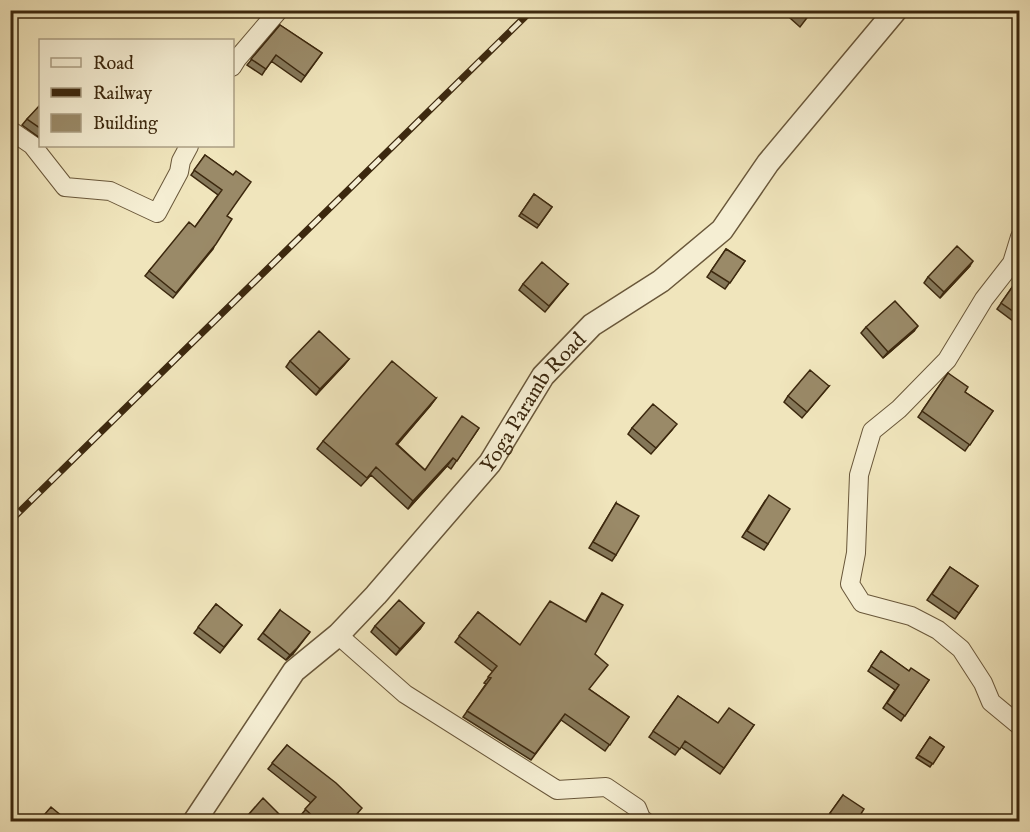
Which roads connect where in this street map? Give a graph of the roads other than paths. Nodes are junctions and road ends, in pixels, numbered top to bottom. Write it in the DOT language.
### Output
graph roads {
  1 [pos="279,10"];
  2 [pos="896,10"];
  3 [pos="234,63"];
  4 [pos="10,130"];
  5 [pos="188,147"];
  6 [pos="1020,237"];
  7 [pos="338,635"];
  8 [pos="1020,726"];
  9 [pos="194,822"];
  10 [pos="646,822"];
  1 -- 3 [label="street"];
  2 -- 7 [label="street, Yoga Paramb Road"];
  4 -- 5 [label="street"];
  6 -- 8 [label="street"];
  7 -- 9 [label="street, Yoga Paramb Road"];
  7 -- 10 [label="street"];
}
